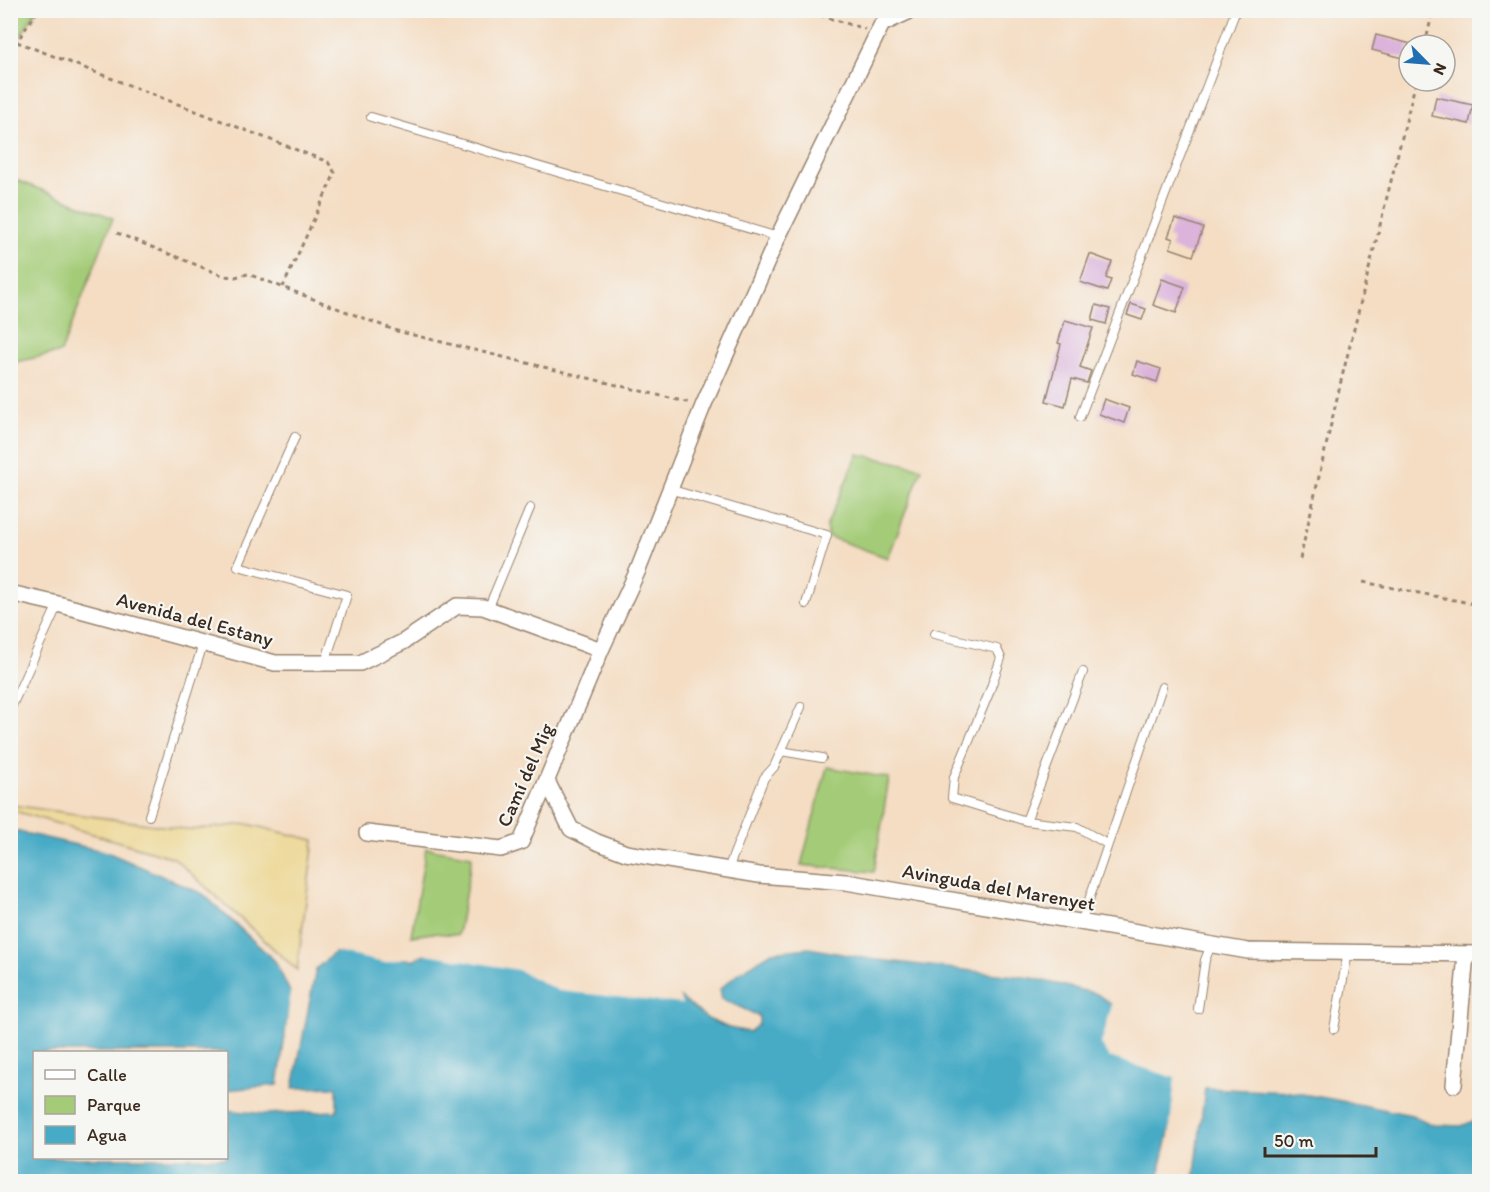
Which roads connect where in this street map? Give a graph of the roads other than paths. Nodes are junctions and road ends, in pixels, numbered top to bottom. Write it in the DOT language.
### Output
graph roads {
  1 [pos="912,10"];
  2 [pos="1236,10"];
  3 [pos="371,117"];
  4 [pos="778,237"];
  5 [pos="1080,417"];
  6 [pos="295,437"];
  7 [pos="669,489"];
  8 [pos="530,508"];
  9 [pos="10,593"];
  10 [pos="58,604"];
  11 [pos="806,604"];
  12 [pos="488,609"];
  13 [pos="934,634"];
  14 [pos="203,644"];
  15 [pos="601,650"];
  16 [pos="325,663"];
  17 [pos="1083,672"];
  18 [pos="1162,687"];
  19 [pos="801,707"];
  20 [pos="10,710"];
  21 [pos="781,751"];
  22 [pos="822,758"];
  23 [pos="547,781"];
  24 [pos="149,816"];
  25 [pos="1026,821"];
  26 [pos="367,833"];
  27 [pos="1107,844"];
  28 [pos="728,869"];
  29 [pos="1080,923"];
  30 [pos="1211,945"];
  31 [pos="1348,952"];
  32 [pos="1473,954"];
  33 [pos="1198,1009"];
  34 [pos="1334,1029"];
  35 [pos="1454,1085"];
  1 -- 4 [label="street, Camí del Mig"];
  2 -- 5 [label="lane"];
  3 -- 4 [label="lane"];
  4 -- 7 [label="street, Camí del Mig"];
  6 -- 16 [label="lane"];
  7 -- 11 [label="lane"];
  7 -- 15 [label="street, Camí del Mig"];
  8 -- 12 [label="lane"];
  9 -- 10 [label="street, Avenida del Estany"];
  10 -- 14 [label="street, Avenida del Estany"];
  10 -- 20 [label="lane"];
  12 -- 15 [label="street, Avenida del Estany"];
  12 -- 16 [label="street, Avenida del Estany"];
  13 -- 25 [label="lane"];
  14 -- 16 [label="street, Avenida del Estany"];
  14 -- 24 [label="lane"];
  15 -- 23 [label="street, Camí del Mig"];
  17 -- 25 [label="lane"];
  18 -- 27 [label="lane"];
  19 -- 21 [label="lane"];
  21 -- 22 [label="lane"];
  21 -- 28 [label="lane"];
  23 -- 26 [label="street, Camí del Mig"];
  23 -- 28 [label="street, Avinguda del Marenyet"];
  25 -- 27 [label="lane"];
  27 -- 29 [label="lane"];
  28 -- 29 [label="street, Avinguda del Marenyet"];
  29 -- 30 [label="street, Avinguda del Marenyet"];
  30 -- 31 [label="street, Avinguda del Marenyet"];
  30 -- 33 [label="lane"];
  31 -- 32 [label="street, Avinguda del Marenyet"];
  31 -- 34 [label="lane"];
  32 -- 35 [label="street"];
}
